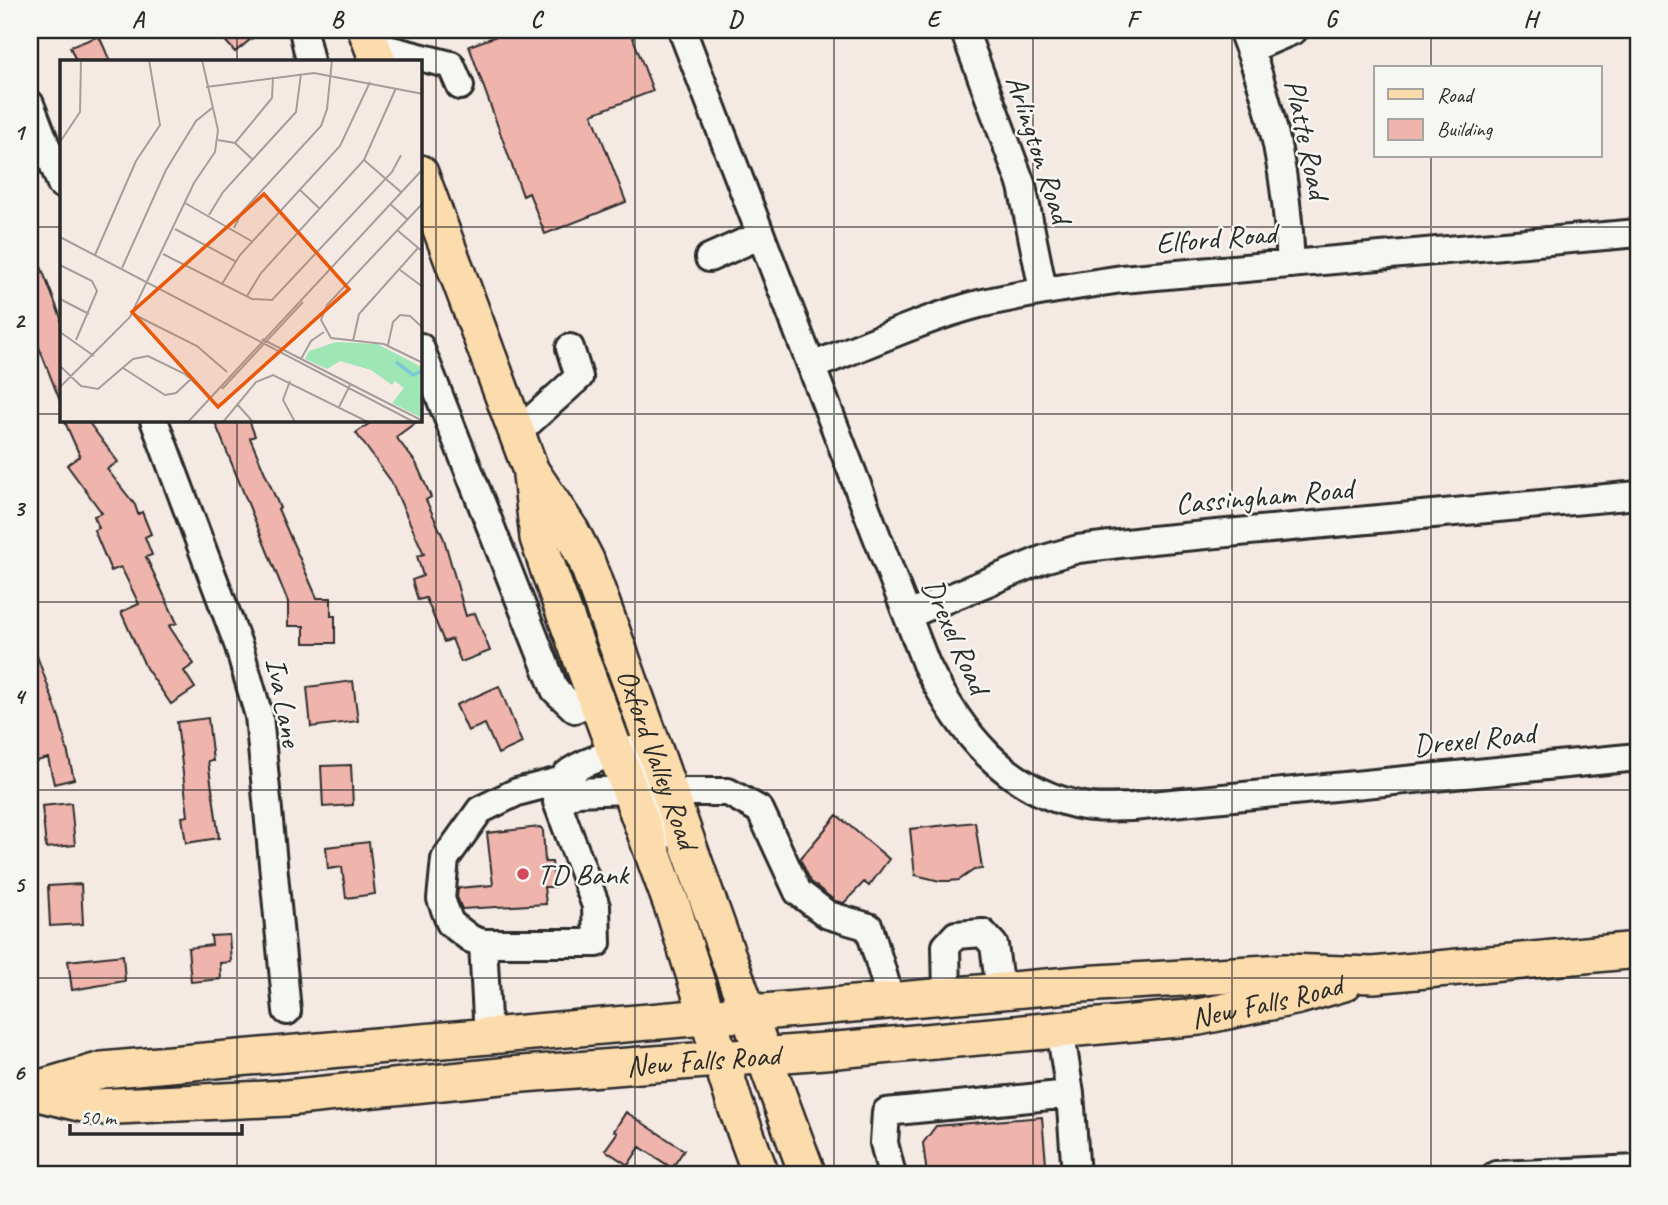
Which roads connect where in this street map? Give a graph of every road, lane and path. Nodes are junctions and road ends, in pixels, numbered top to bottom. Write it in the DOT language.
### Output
graph roads {
  1 [pos="303,30"];
  2 [pos="682,30"];
  3 [pos="964,30"];
  4 [pos="1294,30"];
  5 [pos="1246,39"];
  6 [pos="372,45"];
  7 [pos="310,60"];
  8 [pos="413,60"];
  9 [pos="422,63"];
  10 [pos="456,76"];
  11 [pos="30,104"];
  12 [pos="422,178"];
  13 [pos="60,181"];
  14 [pos="1638,233"];
  15 [pos="761,235"];
  16 [pos="709,258"];
  17 [pos="1292,264"];
  18 [pos="1043,290"];
  19 [pos="570,348"];
  20 [pos="422,352"];
  21 [pos="812,366"];
  22 [pos="155,422"];
  23 [pos="517,433"];
  24 [pos="531,471"];
  25 [pos="1638,495"];
  26 [pos="908,615"];
  27 [pos="597,699"];
  28 [pos="617,754"];
  29 [pos="1638,757"];
  30 [pos="627,790"];
  31 [pos="560,791"];
  32 [pos="671,792"];
  33 [pos="692,850"];
  34 [pos="483,943"];
  35 [pos="1638,950"];
  36 [pos="1373,975"];
  37 [pos="1000,991"];
  38 [pos="947,996"];
  39 [pos="891,1001"];
  40 [pos="287,1011"];
  41 [pos="748,1014"];
  42 [pos="708,1018"];
  43 [pos="1060,1028"];
  44 [pos="488,1037"];
  45 [pos="763,1056"];
  46 [pos="721,1059"];
  47 [pos="30,1091"];
  48 [pos="1070,1094"];
  49 [pos="1638,1169"];
  50 [pos="761,1175"];
  51 [pos="808,1175"];
  52 [pos="892,1175"];
  53 [pos="1076,1175"];
  54 [pos="1496,1175"];
  1 -- 7 [label="street"];
  2 -- 15 [label="street, Drexel Road"];
  3 -- 18 [label="street, Arlington Road"];
  4 -- 5 [label="street"];
  5 -- 17 [label="street, Platte Road"];
  6 -- 8 [label="street"];
  9 -- 10 [label="street"];
  11 -- 13 [label="street"];
  12 -- 23 [label="main road, Oxford Valley Road"];
  14 -- 17 [label="street, Elford Road"];
  15 -- 16 [label="street"];
  15 -- 21 [label="street, Drexel Road"];
  17 -- 18 [label="street, Elford Road"];
  18 -- 21 [label="street, Elford Road"];
  19 -- 23 [label="street"];
  20 -- 27 [label="street"];
  21 -- 26 [label="street, Drexel Road"];
  22 -- 40 [label="street, Iva Lane"];
  23 -- 24 [label="main road, Oxford Valley Road"];
  24 -- 27 [label="main road, Oxford Valley Road"];
  24 -- 32 [label="main road, Oxford Valley Road"];
  25 -- 26 [label="street, Cassingham Road"];
  26 -- 29 [label="street, Drexel Road"];
  27 -- 28 [label="main road, Oxford Valley Road"];
  28 -- 30 [label="main road, Oxford Valley Road"];
  28 -- 31 [label="street"];
  28 -- 33 [label="street"];
  30 -- 31 [label="street"];
  30 -- 42 [label="main road, Oxford Valley Road"];
  31 -- 34 [label="street"];
  31 -- 34 [label="street"];
  32 -- 33 [label="main road, Oxford Valley Road"];
  32 -- 39 [label="street"];
  33 -- 41 [label="main road, Oxford Valley Road"];
  34 -- 44 [label="street"];
  35 -- 36 [label="main road, New Falls Road"];
  36 -- 37 [label="main road, New Falls Road"];
  36 -- 43 [label="main road, New Falls Road"];
  37 -- 38 [label="main road, New Falls Road"];
  37 -- 38 [label="street"];
  38 -- 39 [label="main road, New Falls Road"];
  39 -- 41 [label="main road, New Falls Road"];
  41 -- 42 [label="main road, New Falls Road"];
  41 -- 45 [label="main road, Oxford Valley Road"];
  42 -- 44 [label="main road, New Falls Road"];
  42 -- 46 [label="main road, Oxford Valley Road"];
  43 -- 45 [label="main road, New Falls Road"];
  43 -- 48 [label="street"];
  44 -- 47 [label="main road, New Falls Road"];
  45 -- 46 [label="main road, New Falls Road"];
  45 -- 51 [label="main road, Oxford Valley Road"];
  46 -- 47 [label="main road, New Falls Road"];
  46 -- 50 [label="main road, Oxford Valley Road"];
  48 -- 52 [label="street"];
  48 -- 53 [label="street"];
  49 -- 54 [label="street"];
}
